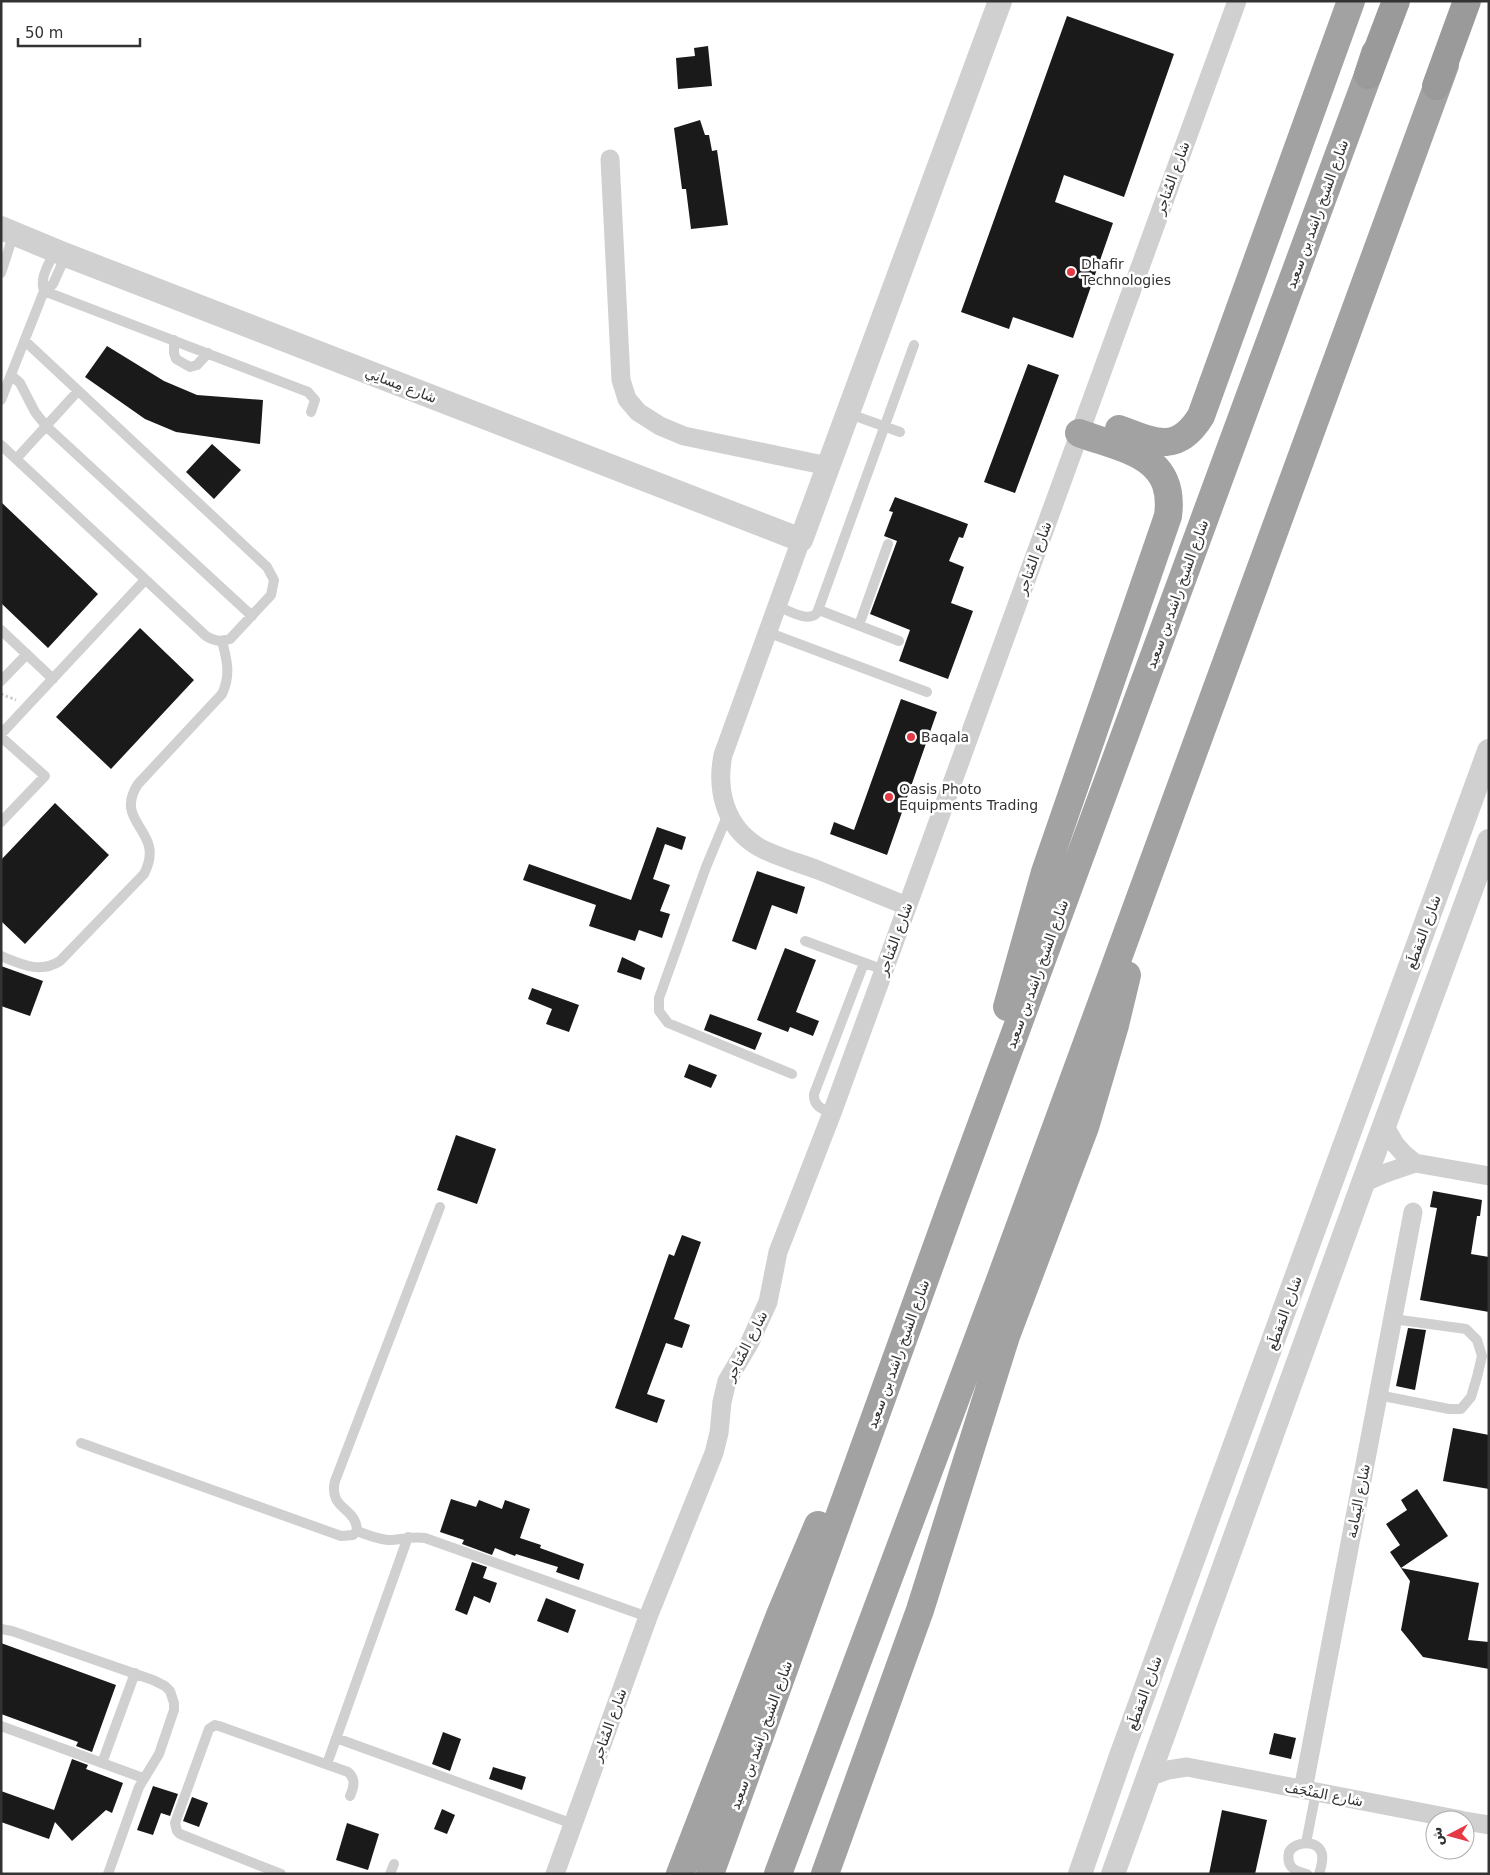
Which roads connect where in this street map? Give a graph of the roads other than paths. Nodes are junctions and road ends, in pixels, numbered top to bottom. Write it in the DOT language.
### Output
graph roads {
  1 [pos="1000,1"];
  2 [pos="1236,1"];
  3 [pos="1352,1"];
  4 [pos="1391,1"];
  5 [pos="1396,1"];
  6 [pos="1467,1"];
  7 [pos="1471,1"];
  8 [pos="1368,76"];
  9 [pos="1436,86"];
  10 [pos="610,159"];
  11 [pos="8,231"];
  12 [pos="61,253"];
  13 [pos="2,270"];
  14 [pos="44,291"];
  15 [pos="174,340"];
  16 [pos="25,341"];
  17 [pos="914,344"];
  18 [pos="208,353"];
  19 [pos="11,375"];
  20 [pos="78,391"];
  21 [pos="1,400"];
  22 [pos="312,412"];
  23 [pos="847,413"];
  24 [pos="1082,425"];
  25 [pos="46,426"];
  26 [pos="885,427"];
  27 [pos="900,432"];
  28 [pos="1,445"];
  29 [pos="16,459"];
  30 [pos="828,466"];
  31 [pos="801,540"];
  32 [pos="888,544"];
  33 [pos="145,580"];
  34 [pos="777,606"];
  35 [pos="819,610"];
  36 [pos="252,616"];
  37 [pos="859,626"];
  38 [pos="1,630"];
  39 [pos="767,632"];
  40 [pos="222,641"];
  41 [pos="899,641"];
  42 [pos="27,654"];
  43 [pos="53,678"];
  44 [pos="1,680"];
  45 [pos="927,692"];
  46 [pos="1,735"];
  47 [pos="1489,752"];
  48 [pos="728,814"];
  49 [pos="1,822"];
  50 [pos="1489,841"];
  51 [pos="1145,884"];
  52 [pos="1439,890"];
  53 [pos="908,906"];
  54 [pos="805,941"];
  55 [pos="1,956"];
  56 [pos="864,963"];
  57 [pos="884,970"];
  58 [pos="792,1074"];
  59 [pos="1398,1088"];
  60 [pos="832,1113"];
  61 [pos="1384,1124"];
  62 [pos="1416,1163"];
  63 [pos="1489,1176"];
  64 [pos="1363,1183"];
  65 [pos="952,1204"];
  66 [pos="440,1207"];
  67 [pos="1413,1212"];
  68 [pos="935,1253"];
  69 [pos="1393,1318"];
  70 [pos="1260,1379"];
  71 [pos="1378,1395"];
  72 [pos="81,1443"];
  73 [pos="1266,1450"];
  74 [pos="357,1531"];
  75 [pos="408,1537"];
  76 [pos="648,1617"];
  77 [pos="1,1629"];
  78 [pos="135,1673"];
  79 [pos="1,1726"];
  80 [pos="336,1738"];
  81 [pos="1161,1742"];
  82 [pos="102,1763"];
  83 [pos="327,1764"];
  84 [pos="1188,1767"];
  85 [pos="1148,1777"];
  86 [pos="143,1778"];
  87 [pos="1309,1791"];
  88 [pos="350,1796"];
  89 [pos="1425,1813"];
  90 [pos="1475,1823"];
  91 [pos="573,1824"];
  92 [pos="1489,1825"];
  93 [pos="1306,1843"];
  94 [pos="108,1874"];
  95 [pos="282,1874"];
  96 [pos="555,1874"];
  97 [pos="680,1874"];
  98 [pos="710,1874"];
  99 [pos="778,1874"];
  100 [pos="825,1874"];
  101 [pos="1080,1874"];
  102 [pos="1113,1874"];
  103 [pos="1307,1874"];
  104 [pos="1318,1874"];
  1 -- 23 [label="street"];
  2 -- 24 [label="street, شارع المُتاجر"];
  3 -- 24 [label="highway"];
  4 -- 8 [label="highway, شارع الشيخ راشد بن سعيد"];
  5 -- 8 [label="highway"];
  6 -- 9 [label="highway"];
  7 -- 9 [label="highway"];
  8 -- 65 [label="highway, شارع الشيخ راشد بن سعيد"];
  9 -- 51 [label="highway"];
  10 -- 30 [label="street"];
  11 -- 12 [label="street, شارع مِسانِي"];
  11 -- 13 [label="lane"];
  12 -- 14 [label="lane"];
  12 -- 31 [label="street, شارع مِسانِي"];
  14 -- 15 [label="lane"];
  14 -- 16 [label="lane"];
  15 -- 18 [label="lane"];
  15 -- 18 [label="lane"];
  16 -- 19 [label="lane"];
  16 -- 20 [label="lane"];
  17 -- 26 [label="lane"];
  18 -- 22 [label="lane"];
  19 -- 21 [label="lane"];
  19 -- 25 [label="lane"];
  20 -- 25 [label="lane"];
  20 -- 36 [label="lane"];
  23 -- 26 [label="lane"];
  23 -- 30 [label="street"];
  24 -- 53 [label="street, شارع المُتاجر"];
  24 -- 65 [label="highway"];
  25 -- 29 [label="lane"];
  25 -- 36 [label="lane"];
  26 -- 27 [label="lane"];
  26 -- 35 [label="lane"];
  28 -- 29 [label="lane"];
  29 -- 33 [label="lane"];
  30 -- 31 [label="street"];
  31 -- 34 [label="street"];
  32 -- 37 [label="lane"];
  33 -- 40 [label="lane"];
  33 -- 43 [label="lane"];
  34 -- 35 [label="lane"];
  34 -- 39 [label="street"];
  35 -- 37 [label="lane"];
  36 -- 40 [label="lane"];
  37 -- 41 [label="lane"];
  38 -- 42 [label="lane"];
  39 -- 45 [label="lane"];
  39 -- 48 [label="street"];
  40 -- 55 [label="lane"];
  42 -- 43 [label="lane"];
  42 -- 44 [label="lane"];
  43 -- 46 [label="lane"];
  46 -- 49 [label="lane"];
  47 -- 52 [label="street, شارع المَقطَع"];
  48 -- 53 [label="street"];
  48 -- 58 [label="lane"];
  50 -- 59 [label="street"];
  51 -- 99 [label="highway"];
  51 -- 100 [label="highway"];
  52 -- 59 [label="street"];
  52 -- 70 [label="street, شارع المَقطَع"];
  53 -- 57 [label="street, شارع المُتاجر"];
  54 -- 56 [label="lane"];
  56 -- 57 [label="lane"];
  56 -- 60 [label="lane"];
  57 -- 60 [label="street, شارع المُتاجر"];
  59 -- 61 [label="street"];
  60 -- 76 [label="street, شارع المُتاجر"];
  61 -- 62 [label="street"];
  61 -- 64 [label="street"];
  62 -- 63 [label="street"];
  62 -- 64 [label="street"];
  64 -- 73 [label="street"];
  65 -- 68 [label="highway, شارع الشيخ راشد بن سعيد"];
  66 -- 74 [label="lane"];
  67 -- 69 [label="street, شارع اليَمامة"];
  68 -- 97 [label="highway"];
  68 -- 98 [label="highway, شارع الشيخ راشد بن سعيد"];
  69 -- 71 [label="street, شارع اليَمامة"];
  69 -- 71 [label="lane"];
  70 -- 73 [label="street"];
  70 -- 101 [label="street, شارع المَقطَع"];
  71 -- 87 [label="street, شارع اليَمامة"];
  72 -- 74 [label="lane"];
  73 -- 81 [label="street"];
  74 -- 75 [label="lane"];
  75 -- 76 [label="lane"];
  75 -- 80 [label="lane"];
  76 -- 91 [label="street, شارع المُتاجر"];
  77 -- 78 [label="lane"];
  78 -- 82 [label="lane"];
  78 -- 86 [label="lane"];
  79 -- 82 [label="lane"];
  80 -- 83 [label="lane"];
  80 -- 91 [label="lane"];
  81 -- 84 [label="street, شارع المَنْجَف"];
  81 -- 85 [label="street"];
  82 -- 86 [label="lane"];
  83 -- 88 [label="lane"];
  83 -- 95 [label="lane"];
  84 -- 85 [label="street, شارع المَنْجَف"];
  84 -- 87 [label="street, شارع المَنْجَف"];
  85 -- 102 [label="street"];
  86 -- 94 [label="lane"];
  87 -- 89 [label="street, شارع المَنْجَف"];
  87 -- 93 [label="lane"];
  90 -- 92 [label="street"];
  91 -- 96 [label="street, شارع المُتاجر"];
  93 -- 103 [label="lane"];
  93 -- 104 [label="lane"];
}
